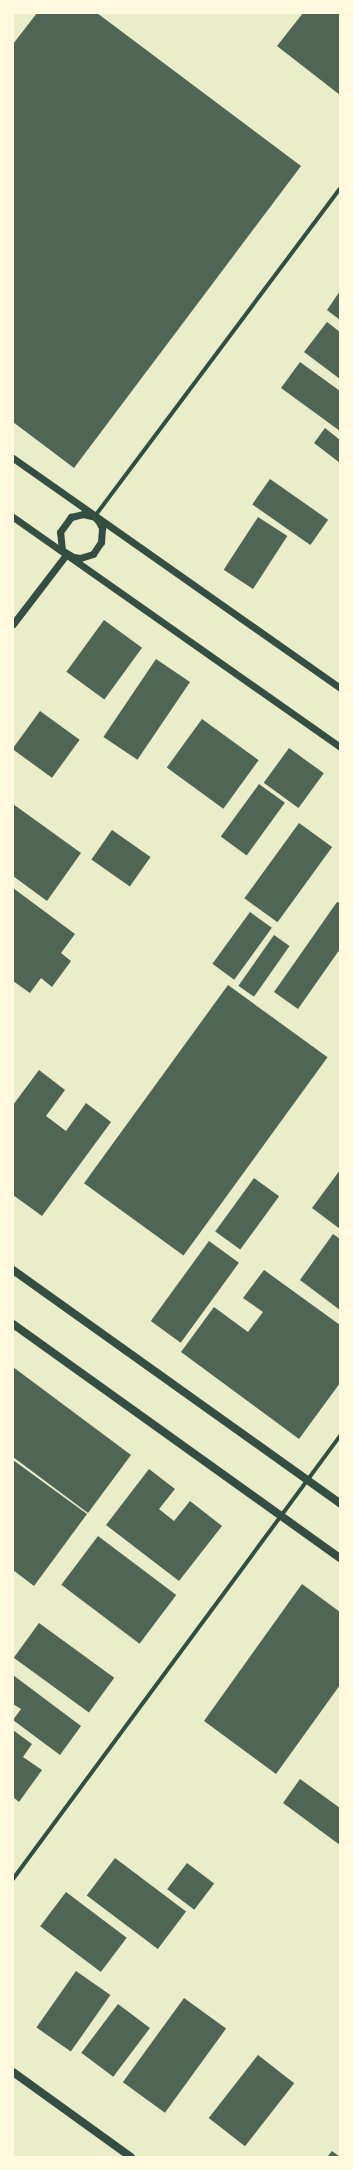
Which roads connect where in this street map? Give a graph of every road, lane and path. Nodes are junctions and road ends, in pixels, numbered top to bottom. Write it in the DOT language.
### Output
graph roads {
  1 [pos="340,188"];
  2 [pos="13,458"];
  3 [pos="13,517"];
  4 [pos="95,517"];
  5 [pos="66,555"];
  6 [pos="13,624"];
  7 [pos="340,688"];
  8 [pos="340,747"];
  9 [pos="13,1270"];
  10 [pos="13,1324"];
  11 [pos="340,1436"];
  12 [pos="307,1481"];
  13 [pos="340,1504"];
  14 [pos="280,1516"];
  15 [pos="340,1558"];
  16 [pos="13,1879"];
  17 [pos="13,2072"];
  18 [pos="131,2157"];
  1 -- 4 [label="street"];
  2 -- 4 [label="street"];
  3 -- 5 [label="street"];
  4 -- 5 [label="street"];
  4 -- 5 [label="street"];
  4 -- 7 [label="street"];
  5 -- 6 [label="street"];
  5 -- 8 [label="street"];
  9 -- 12 [label="main road"];
  10 -- 14 [label="main road"];
  11 -- 12 [label="street"];
  12 -- 13 [label="main road"];
  12 -- 14 [label="street"];
  14 -- 15 [label="main road"];
  14 -- 16 [label="street"];
  17 -- 18 [label="main road"];
}
